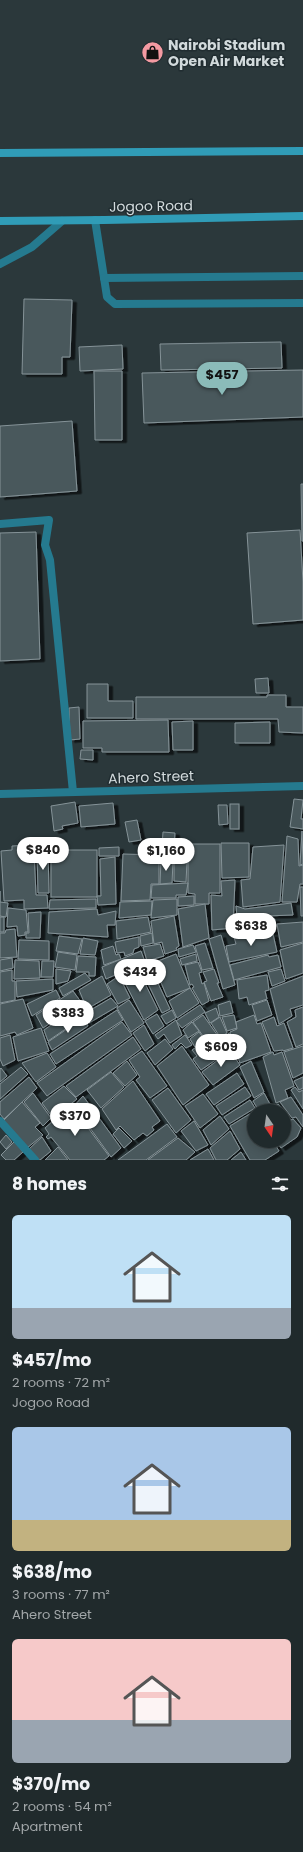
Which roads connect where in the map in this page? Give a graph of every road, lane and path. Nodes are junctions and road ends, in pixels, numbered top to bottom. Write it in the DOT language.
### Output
graph roads {
  1 [pos="303,151"];
  2 [pos="0,153"];
  3 [pos="303,216"];
  4 [pos="62,220"];
  5 [pos="95,220"];
  6 [pos="0,221"];
  7 [pos="0,264"];
  8 [pos="303,276"];
  9 [pos="104,278"];
  10 [pos="303,303"];
  11 [pos="0,524"];
  12 [pos="303,786"];
  13 [pos="73,792"];
  14 [pos="0,794"];
  15 [pos="0,1121"];
  16 [pos="35,1160"];
  1 -- 2 [label="main road"];
  3 -- 5 [label="main road, Jogoo Road"];
  4 -- 5 [label="main road, Jogoo Road"];
  4 -- 6 [label="main road, Jogoo Road"];
  4 -- 7 [label="street"];
  5 -- 9 [label="street"];
  8 -- 9 [label="street"];
  9 -- 10 [label="street"];
  11 -- 13 [label="street"];
  12 -- 13 [label="street, Ahero Street"];
  13 -- 14 [label="street, Ahero Street"];
  15 -- 16 [label="street"];
}
